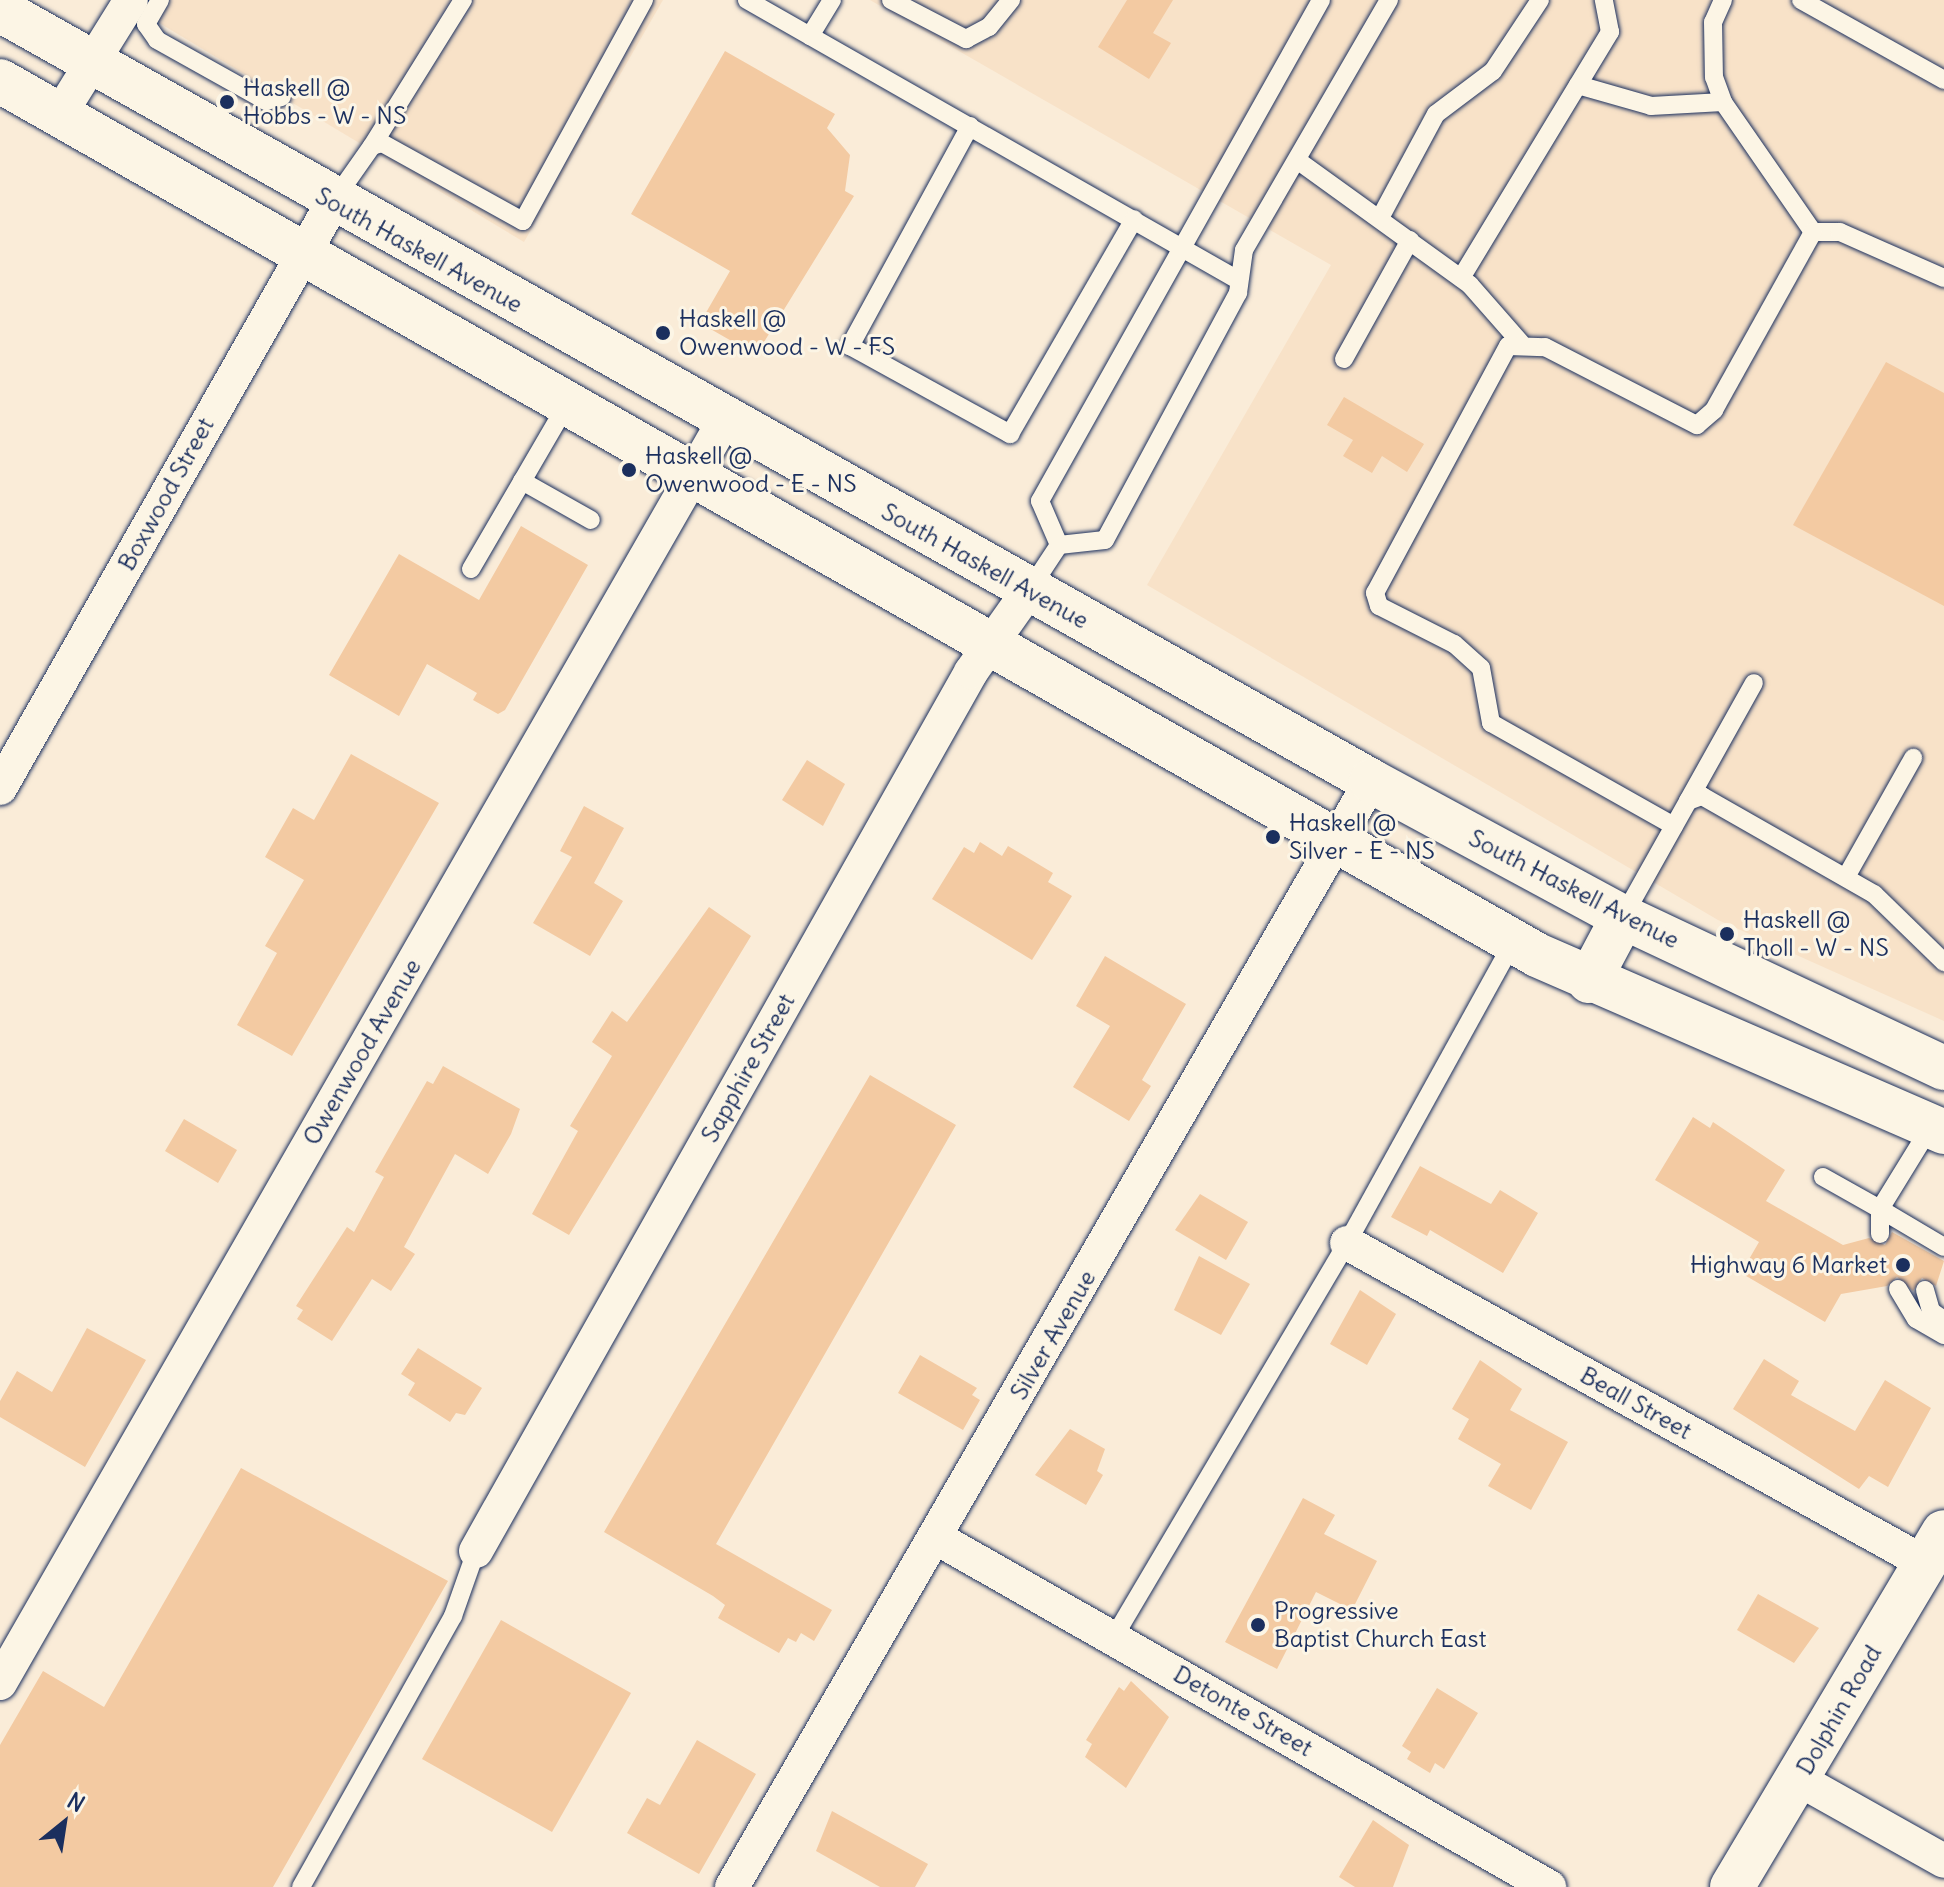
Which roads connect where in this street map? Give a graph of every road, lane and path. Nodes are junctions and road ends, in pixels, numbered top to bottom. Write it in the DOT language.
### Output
graph roads {
  1 [pos="131,0"];
  2 [pos="160,0"];
  3 [pos="463,0"];
  4 [pos="644,0"];
  5 [pos="747,0"];
  6 [pos="832,0"];
  7 [pos="891,0"];
  8 [pos="1011,0"];
  9 [pos="1321,0"];
  10 [pos="1389,0"];
  11 [pos="1540,0"];
  12 [pos="1604,0"];
  13 [pos="1723,0"];
  14 [pos="1801,0"];
  15 [pos="0,10"];
  16 [pos="810,36"];
  17 [pos="93,61"];
  18 [pos="1944,80"];
  19 [pos="0,81"];
  20 [pos="1578,85"];
  21 [pos="282,97"];
  22 [pos="1723,102"];
  23 [pos="60,114"];
  24 [pos="970,126"];
  25 [pos="372,146"];
  26 [pos="1297,160"];
  27 [pos="333,202"];
  28 [pos="1380,218"];
  29 [pos="1134,219"];
  30 [pos="1813,232"];
  31 [pos="1410,240"];
  32 [pos="1183,246"];
  33 [pos="303,251"];
  34 [pos="1461,278"];
  35 [pos="1944,278"];
  36 [pos="1238,280"];
  37 [pos="1521,343"];
  38 [pos="1344,359"];
  39 [pos="567,404"];
  40 [pos="724,421"];
  41 [pos="692,477"];
  42 [pos="522,481"];
  43 [pos="591,520"];
  44 [pos="1059,545"];
  45 [pos="471,569"];
  46 [pos="1029,590"];
  47 [pos="989,648"];
  48 [pos="1754,683"];
  49 [pos="1913,758"];
  50 [pos="1371,781"];
  51 [pos="0,788"];
  52 [pos="1688,801"];
  53 [pos="1674,826"];
  54 [pos="1338,844"];
  55 [pos="1846,877"];
  56 [pos="1623,917"];
  57 [pos="1514,941"];
  58 [pos="1944,962"];
  59 [pos="1589,981"];
  60 [pos="1944,1068"];
  61 [pos="1938,1129"];
  62 [pos="1823,1177"];
  63 [pos="1880,1209"];
  64 [pos="1880,1234"];
  65 [pos="1347,1243"];
  66 [pos="1944,1247"];
  67 [pos="1898,1289"];
  68 [pos="1925,1290"];
  69 [pos="1943,1329"];
  70 [pos="935,1537"];
  71 [pos="1934,1547"];
  72 [pos="476,1551"];
  73 [pos="1114,1637"];
  74 [pos="0,1683"];
  75 [pos="1798,1779"];
  76 [pos="1944,1861"];
  77 [pos="301,1887"];
  78 [pos="732,1887"];
  79 [pos="1549,1887"];
  80 [pos="1732,1887"];
  1 -- 17 [label="street"];
  2 -- 21 [label="lane"];
  3 -- 25 [label="lane"];
  4 -- 25 [label="lane"];
  5 -- 16 [label="lane"];
  6 -- 16 [label="lane"];
  7 -- 8 [label="lane"];
  9 -- 32 [label="lane"];
  10 -- 26 [label="lane"];
  11 -- 28 [label="lane"];
  12 -- 20 [label="lane"];
  13 -- 22 [label="lane"];
  14 -- 18 [label="lane"];
  15 -- 17 [label="main road, South Haskell Avenue"];
  16 -- 24 [label="lane"];
  17 -- 23 [label="street"];
  17 -- 27 [label="main road, South Haskell Avenue"];
  19 -- 23 [label="main road"];
  20 -- 22 [label="lane"];
  20 -- 34 [label="lane"];
  22 -- 30 [label="lane"];
  23 -- 33 [label="main road"];
  24 -- 29 [label="lane"];
  24 -- 29 [label="lane"];
  25 -- 27 [label="lane"];
  26 -- 28 [label="lane"];
  26 -- 36 [label="lane"];
  27 -- 33 [label="street, Boxwood Street"];
  27 -- 40 [label="main road, South Haskell Avenue"];
  28 -- 31 [label="lane"];
  29 -- 32 [label="lane"];
  30 -- 35 [label="lane"];
  30 -- 37 [label="lane"];
  31 -- 34 [label="lane"];
  31 -- 38 [label="lane"];
  32 -- 36 [label="lane"];
  32 -- 44 [label="lane"];
  33 -- 39 [label="main road"];
  33 -- 51 [label="street, Boxwood Street"];
  34 -- 37 [label="lane"];
  36 -- 44 [label="lane"];
  37 -- 53 [label="lane"];
  39 -- 41 [label="main road"];
  39 -- 42 [label="lane"];
  40 -- 41 [label="street, Owenwood Avenue"];
  40 -- 46 [label="main road, South Haskell Avenue"];
  41 -- 47 [label="main road"];
  41 -- 74 [label="street, Owenwood Avenue"];
  42 -- 43 [label="lane"];
  42 -- 45 [label="lane"];
  44 -- 46 [label="lane"];
  46 -- 47 [label="street, Sapphire Street"];
  46 -- 50 [label="main road, South Haskell Avenue"];
  47 -- 54 [label="main road"];
  47 -- 72 [label="street, Sapphire Street"];
  48 -- 52 [label="lane"];
  49 -- 55 [label="lane"];
  50 -- 54 [label="street, Silver Avenue"];
  50 -- 56 [label="main road, South Haskell Avenue"];
  52 -- 53 [label="lane"];
  52 -- 55 [label="lane"];
  53 -- 56 [label="lane"];
  54 -- 57 [label="main road"];
  54 -- 70 [label="street, Silver Avenue"];
  55 -- 58 [label="lane"];
  56 -- 59 [label="main road"];
  56 -- 60 [label="main road, South Haskell Avenue"];
  57 -- 59 [label="main road"];
  57 -- 65 [label="lane"];
  59 -- 61 [label="main road"];
  61 -- 63 [label="lane"];
  62 -- 63 [label="lane"];
  63 -- 64 [label="lane"];
  63 -- 66 [label="lane"];
  65 -- 71 [label="street, Beall Street"];
  65 -- 73 [label="lane"];
  67 -- 69 [label="lane"];
  68 -- 69 [label="lane"];
  70 -- 73 [label="street, Detonte Street"];
  70 -- 78 [label="street, Silver Avenue"];
  71 -- 75 [label="main road, Dolphin Road"];
  72 -- 77 [label="lane"];
  73 -- 79 [label="street, Detonte Street"];
  75 -- 76 [label="street"];
  75 -- 80 [label="main road, Dolphin Road"];
}
